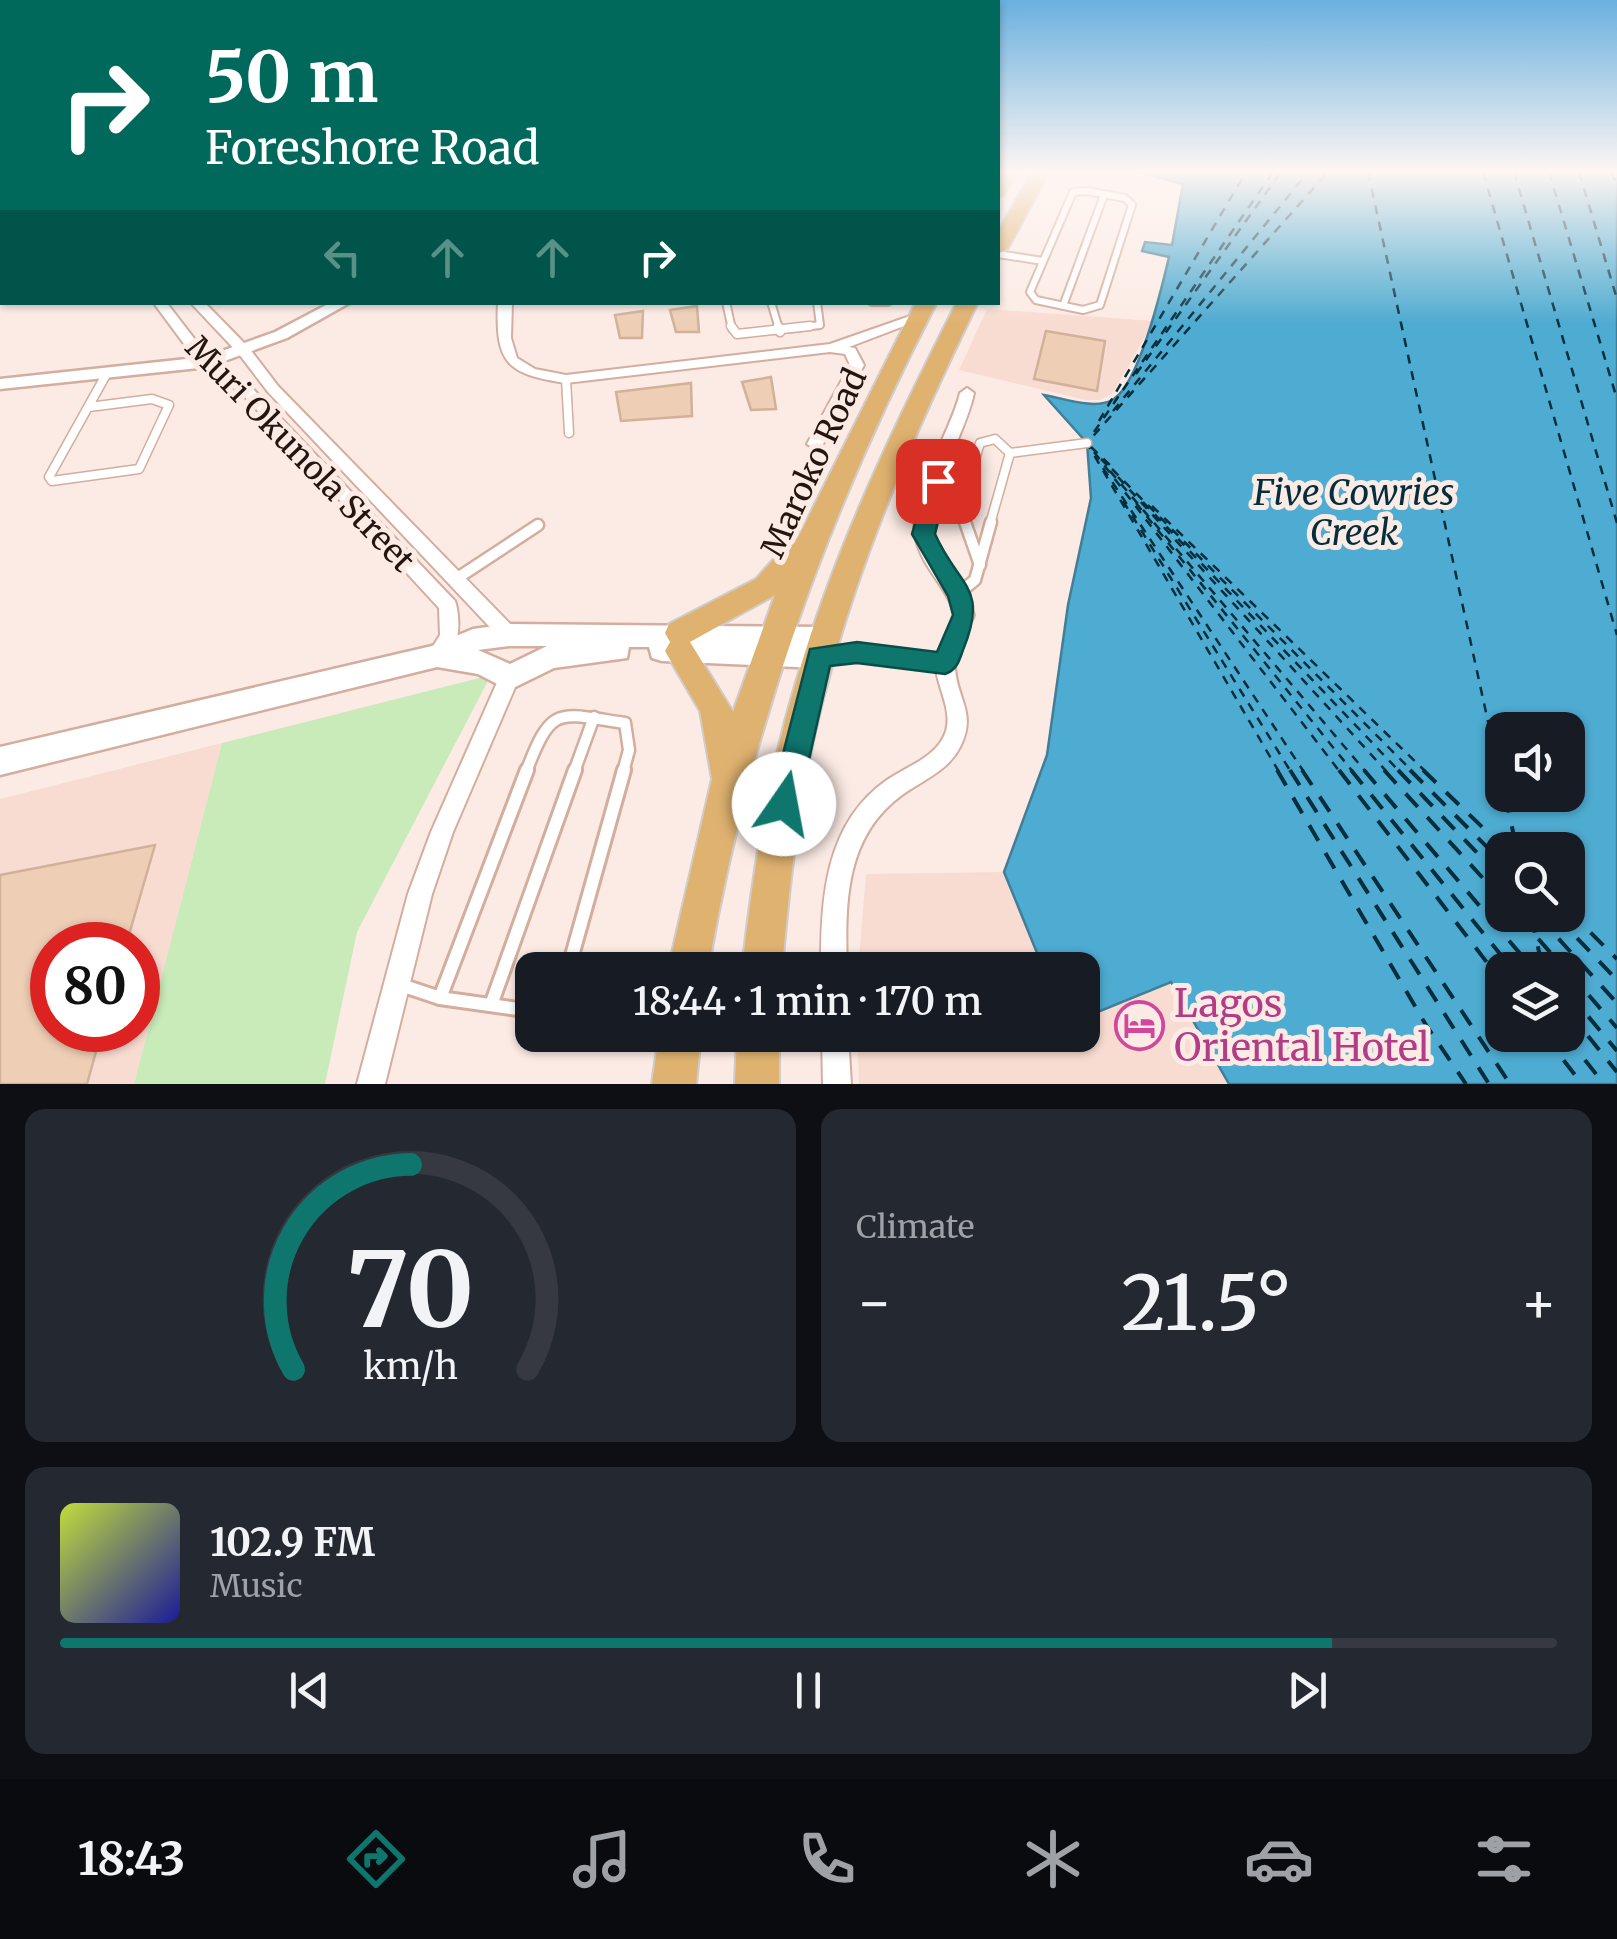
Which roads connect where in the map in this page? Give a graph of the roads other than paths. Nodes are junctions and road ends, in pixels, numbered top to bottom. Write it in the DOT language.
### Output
graph roads {
  1 [pos="1014,223"];
  2 [pos="1060,223"];
  3 [pos="1094,223"];
  4 [pos="1126,223"];
  5 [pos="1000,248"];
  6 [pos="1000,252"];
  7 [pos="1043,261"];
  8 [pos="161,305"];
  9 [pos="199,305"];
  10 [pos="315,305"];
  11 [pos="337,305"];
  12 [pos="505,305"];
  13 [pos="726,305"];
  14 [pos="772,305"];
  15 [pos="818,305"];
  16 [pos="967,305"];
  17 [pos="1063,306"];
  18 [pos="922,310"];
  19 [pos="780,332"];
  20 [pos="238,347"];
  21 [pos="830,348"];
  22 [pos="203,357"];
  23 [pos="0,373"];
  24 [pos="107,373"];
  25 [pos="566,379"];
  26 [pos="0,384"];
  27 [pos="967,393"];
  28 [pos="88,407"];
  29 [pos="569,432"];
  30 [pos="1087,443"];
  31 [pos="815,444"];
  32 [pos="1010,454"];
  33 [pos="538,525"];
  34 [pos="816,528"];
  35 [pos="980,566"];
  36 [pos="454,581"];
  37 [pos="959,594"];
  38 [pos="510,635"];
  39 [pos="680,642"];
  40 [pos="769,645"];
  41 [pos="822,647"];
  42 [pos="437,656"];
  43 [pos="945,663"];
  44 [pos="509,678"];
  45 [pos="594,717"];
  46 [pos="0,761"];
  47 [pos="724,792"];
  48 [pos="573,952"];
  49 [pos="691,952"];
  50 [pos="764,952"];
  51 [pos="835,952"];
  52 [pos="394,983"];
  53 [pos="440,998"];
  54 [pos="491,1006"];
  55 [pos="515,1010"];
  56 [pos="678,1052"];
  57 [pos="758,1052"];
  58 [pos="836,1052"];
  59 [pos="371,1084"];
  60 [pos="674,1084"];
  61 [pos="757,1084"];
  62 [pos="837,1084"];
  1 -- 5 [label="highway"];
  2 -- 7 [label="lane"];
  3 -- 17 [label="lane"];
  4 -- 17 [label="lane"];
  6 -- 7 [label="lane"];
  7 -- 17 [label="lane"];
  8 -- 22 [label="street, Muri Okunola Street"];
  9 -- 20 [label="street, Muri Okunola Street"];
  10 -- 20 [label="street"];
  11 -- 20 [label="street"];
  12 -- 25 [label="street"];
  13 -- 19 [label="lane"];
  14 -- 19 [label="lane"];
  15 -- 19 [label="lane"];
  16 -- 41 [label="highway"];
  18 -- 21 [label="street"];
  18 -- 34 [label="highway, Maroko Road"];
  20 -- 22 [label="street"];
  20 -- 36 [label="street, Muri Okunola Street"];
  21 -- 25 [label="street"];
  21 -- 31 [label="street"];
  22 -- 23 [label="street"];
  22 -- 24 [label="street"];
  22 -- 42 [label="street, Muri Okunola Street"];
  24 -- 26 [label="street"];
  24 -- 28 [label="lane"];
  25 -- 29 [label="lane"];
  27 -- 37 [label="street"];
  28 -- 28 [label="lane"];
  30 -- 32 [label="lane"];
  32 -- 35 [label="lane"];
  32 -- 35 [label="lane"];
  33 -- 36 [label="lane"];
  34 -- 39 [label="highway"];
  34 -- 40 [label="highway, Maroko Road"];
  35 -- 37 [label="lane"];
  36 -- 38 [label="street, Muri Okunola Street"];
  37 -- 43 [label="street"];
  38 -- 39 [label="main road"];
  38 -- 42 [label="main road"];
  39 -- 40 [label="main road"];
  39 -- 44 [label="main road"];
  39 -- 47 [label="highway"];
  40 -- 41 [label="main road"];
  40 -- 47 [label="highway, Maroko Road"];
  41 -- 43 [label="street"];
  41 -- 50 [label="highway"];
  42 -- 44 [label="main road"];
  42 -- 46 [label="main road"];
  43 -- 51 [label="street"];
  44 -- 52 [label="street"];
  45 -- 48 [label="lane"];
  45 -- 53 [label="lane"];
  45 -- 54 [label="lane"];
  47 -- 49 [label="highway"];
  52 -- 53 [label="lane"];
  52 -- 59 [label="street"];
  53 -- 54 [label="lane"];
  54 -- 55 [label="lane"];
  56 -- 60 [label="highway"];
  57 -- 61 [label="highway"];
  58 -- 62 [label="street"];
}
